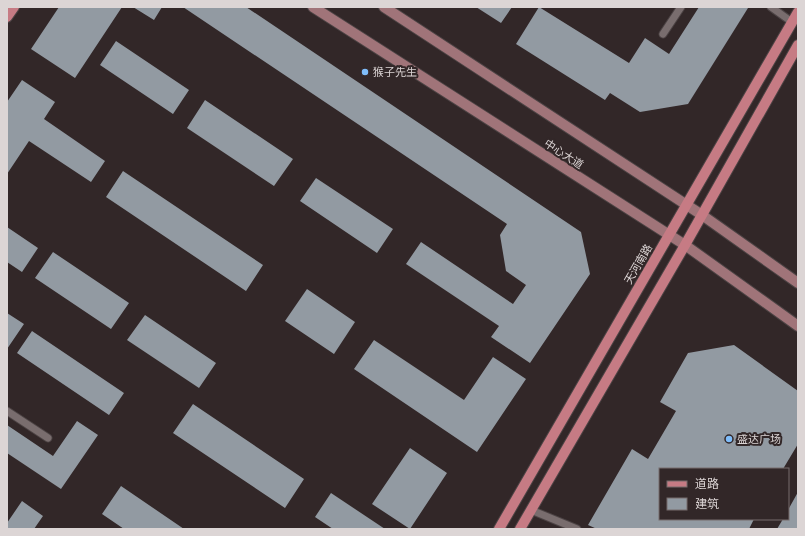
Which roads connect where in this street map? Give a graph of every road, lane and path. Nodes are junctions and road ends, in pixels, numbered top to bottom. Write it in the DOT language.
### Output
graph roads {
  1 [pos="14,7"];
  2 [pos="313,7"];
  3 [pos="384,7"];
  4 [pos="681,7"];
  5 [pos="771,7"];
  6 [pos="798,12"];
  7 [pos="7,17"];
  8 [pos="792,22"];
  9 [pos="663,34"];
  10 [pos="798,45"];
  11 [pos="687,205"];
  12 [pos="702,215"];
  13 [pos="668,235"];
  14 [pos="685,245"];
  15 [pos="798,284"];
  16 [pos="798,326"];
  17 [pos="7,411"];
  18 [pos="48,438"];
  19 [pos="531,510"];
  20 [pos="499,529"];
  21 [pos="520,529"];
  22 [pos="577,529"];
  1 -- 7 [label="main road"];
  2 -- 13 [label="main road, 中心大道"];
  3 -- 11 [label="main road"];
  4 -- 9 [label="lane"];
  5 -- 8 [label="lane"];
  6 -- 8 [label="main road, 天河南路"];
  8 -- 11 [label="main road, 天河南路"];
  10 -- 12 [label="main road"];
  11 -- 12 [label="main road"];
  11 -- 13 [label="main road, 天河南路"];
  12 -- 14 [label="main road"];
  12 -- 15 [label="main road"];
  13 -- 14 [label="main road, 中心大道"];
  13 -- 20 [label="main road, 天河南路"];
  14 -- 16 [label="main road, 中心大道"];
  14 -- 19 [label="main road"];
  17 -- 18 [label="lane"];
  19 -- 21 [label="main road"];
  19 -- 22 [label="lane"];
}
